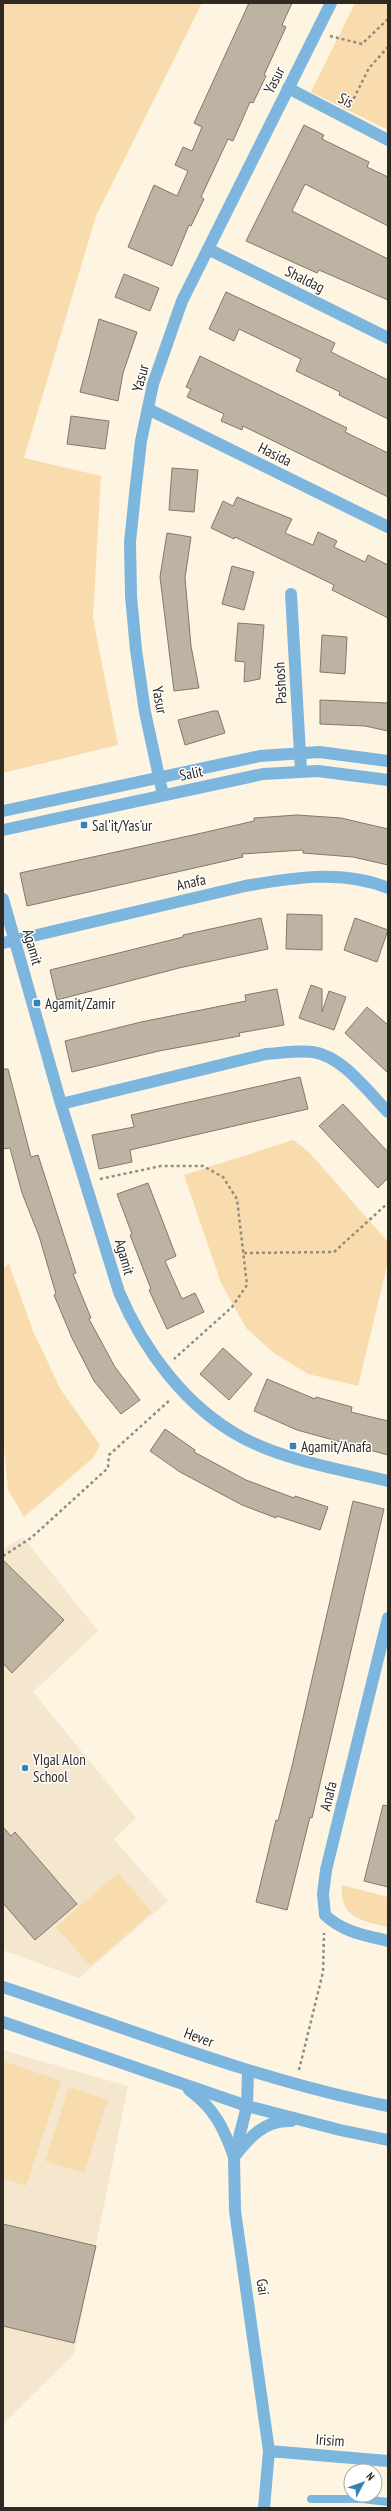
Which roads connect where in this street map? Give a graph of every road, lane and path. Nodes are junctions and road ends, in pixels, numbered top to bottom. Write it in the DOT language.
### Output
graph roads {
  1 [pos="331,3"];
  2 [pos="388,19"];
  3 [pos="316,32"];
  4 [pos="388,47"];
  5 [pos="288,88"];
  6 [pos="344,117"];
  7 [pos="388,140"];
  8 [pos="208,249"];
  9 [pos="388,338"];
  10 [pos="148,409"];
  11 [pos="388,527"];
  12 [pos="291,594"];
  13 [pos="300,752"];
  14 [pos="388,761"];
  15 [pos="301,771"];
  16 [pos="160,777"];
  17 [pos="388,780"];
  18 [pos="163,795"];
  19 [pos="3,811"];
  20 [pos="3,830"];
  21 [pos="388,888"];
  22 [pos="3,899"];
  23 [pos="15,940"];
  24 [pos="3,943"];
  25 [pos="61,1104"];
  26 [pos="388,1112"];
  27 [pos="86,1182"];
  28 [pos="388,1203"];
  29 [pos="244,1253"];
  30 [pos="163,1368"];
  31 [pos="182,1390"];
  32 [pos="388,1481"];
  33 [pos="3,1556"];
  34 [pos="388,1618"];
  35 [pos="325,1915"];
  36 [pos="388,1941"];
  37 [pos="3,1987"];
  38 [pos="3,2022"];
  39 [pos="248,2072"];
  40 [pos="178,2082"];
  41 [pos="296,2084"];
  42 [pos="247,2106"];
  43 [pos="388,2106"];
  44 [pos="305,2121"];
  45 [pos="388,2140"];
  46 [pos="234,2157"];
  47 [pos="269,2451"];
  48 [pos="388,2461"];
  49 [pos="311,2499"];
  50 [pos="388,2502"];
  51 [pos="264,2508"];
  1 -- 3 [label="street, Yasur"];
  2 -- 3 [label="path"];
  3 -- 5 [label="street, Yasur"];
  4 -- 6 [label="path"];
  5 -- 6 [label="street, Sis"];
  5 -- 8 [label="street, Yasur"];
  6 -- 7 [label="street, Sis"];
  8 -- 9 [label="street, Shaldag"];
  8 -- 10 [label="street, Yasur"];
  10 -- 11 [label="street, Hasida"];
  10 -- 16 [label="street, Yasur"];
  12 -- 13 [label="street, Pashosh"];
  13 -- 14 [label="street, Salit"];
  13 -- 15 [label="street, Pashosh"];
  13 -- 16 [label="street, Salit"];
  15 -- 17 [label="street, Salit"];
  15 -- 18 [label="street, Salit"];
  16 -- 18 [label="street, Yasur"];
  16 -- 19 [label="street, Salit"];
  18 -- 20 [label="street, Salit"];
  21 -- 23 [label="street, Anafa"];
  22 -- 23 [label="street, Agamit"];
  23 -- 24 [label="street, Anafa"];
  23 -- 25 [label="street, Agamit"];
  25 -- 26 [label="street"];
  25 -- 27 [label="street, Agamit"];
  27 -- 29 [label="path"];
  27 -- 30 [label="street, Agamit"];
  28 -- 29 [label="path"];
  29 -- 30 [label="path"];
  30 -- 31 [label="street, Agamit"];
  31 -- 32 [label="street, Agamit"];
  31 -- 33 [label="path"];
  34 -- 35 [label="street, Anafa"];
  35 -- 36 [label="street"];
  35 -- 41 [label="path"];
  37 -- 39 [label="street, Hever"];
  38 -- 40 [label="street"];
  39 -- 41 [label="street, Hever"];
  39 -- 42 [label="street, Gai"];
  40 -- 42 [label="street"];
  40 -- 46 [label="street"];
  41 -- 43 [label="street, Hever"];
  42 -- 44 [label="street"];
  42 -- 46 [label="street, Gai"];
  44 -- 45 [label="street"];
  44 -- 46 [label="street"];
  46 -- 47 [label="street, Gai"];
  47 -- 48 [label="street, Irisim"];
  47 -- 51 [label="street, Gai"];
  49 -- 50 [label="lane"];
}
